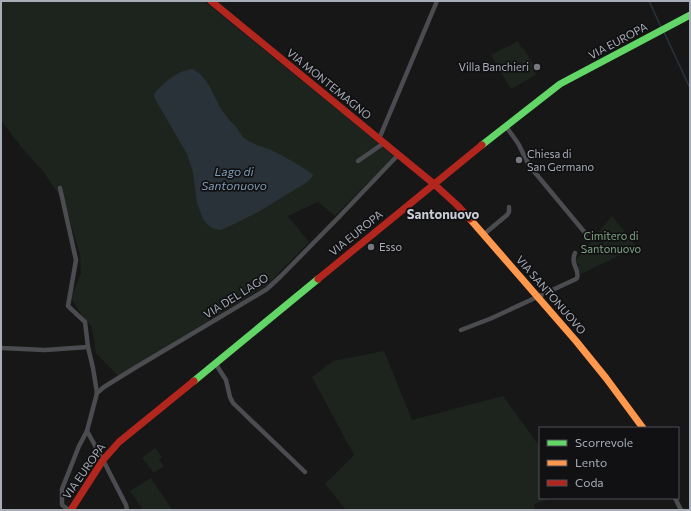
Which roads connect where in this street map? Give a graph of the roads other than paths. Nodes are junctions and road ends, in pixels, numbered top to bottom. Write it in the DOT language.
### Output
graph roads {
  1 [pos="211,1"];
  2 [pos="437,1"];
  3 [pos="690,15"];
  4 [pos="506,126"];
  5 [pos="382,141"];
  6 [pos="398,155"];
  7 [pos="358,161"];
  8 [pos="434,184"];
  9 [pos="60,188"];
  10 [pos="510,208"];
  11 [pos="586,234"];
  12 [pos="483,235"];
  13 [pos="575,253"];
  14 [pos="537,297"];
  15 [pos="461,330"];
  16 [pos="88,347"];
  17 [pos="1,348"];
  18 [pos="215,363"];
  19 [pos="97,393"];
  20 [pos="642,427"];
  21 [pos="87,431"];
  22 [pos="103,460"];
  23 [pos="305,472"];
  24 [pos="676,499"];
  25 [pos="70,510"];
  26 [pos="127,510"];
  27 [pos="681,510"];
  1 -- 5 [label="main road, VIA MONTEMAGNO"];
  2 -- 5 [label="street"];
  3 -- 4 [label="main road, VIA EUROPA"];
  4 -- 8 [label="main road, VIA EUROPA"];
  4 -- 11 [label="street"];
  5 -- 6 [label="main road, VIA MONTEMAGNO"];
  5 -- 7 [label="street"];
  6 -- 8 [label="main road, VIA MONTEMAGNO"];
  6 -- 19 [label="street, VIA DEL LAGO"];
  8 -- 12 [label="main road, VIA SANTONUOVO"];
  8 -- 18 [label="main road, VIA EUROPA"];
  9 -- 16 [label="street"];
  10 -- 12 [label="street"];
  12 -- 14 [label="main road, VIA SANTONUOVO"];
  13 -- 14 [label="street"];
  14 -- 15 [label="street"];
  14 -- 20 [label="main road, VIA SANTONUOVO"];
  16 -- 17 [label="street"];
  16 -- 19 [label="street"];
  18 -- 22 [label="main road, VIA EUROPA"];
  18 -- 23 [label="street"];
  19 -- 21 [label="street"];
  21 -- 22 [label="street"];
  21 -- 25 [label="street"];
  22 -- 25 [label="main road, VIA EUROPA"];
  22 -- 26 [label="street"];
  24 -- 27 [label="street"];
}
